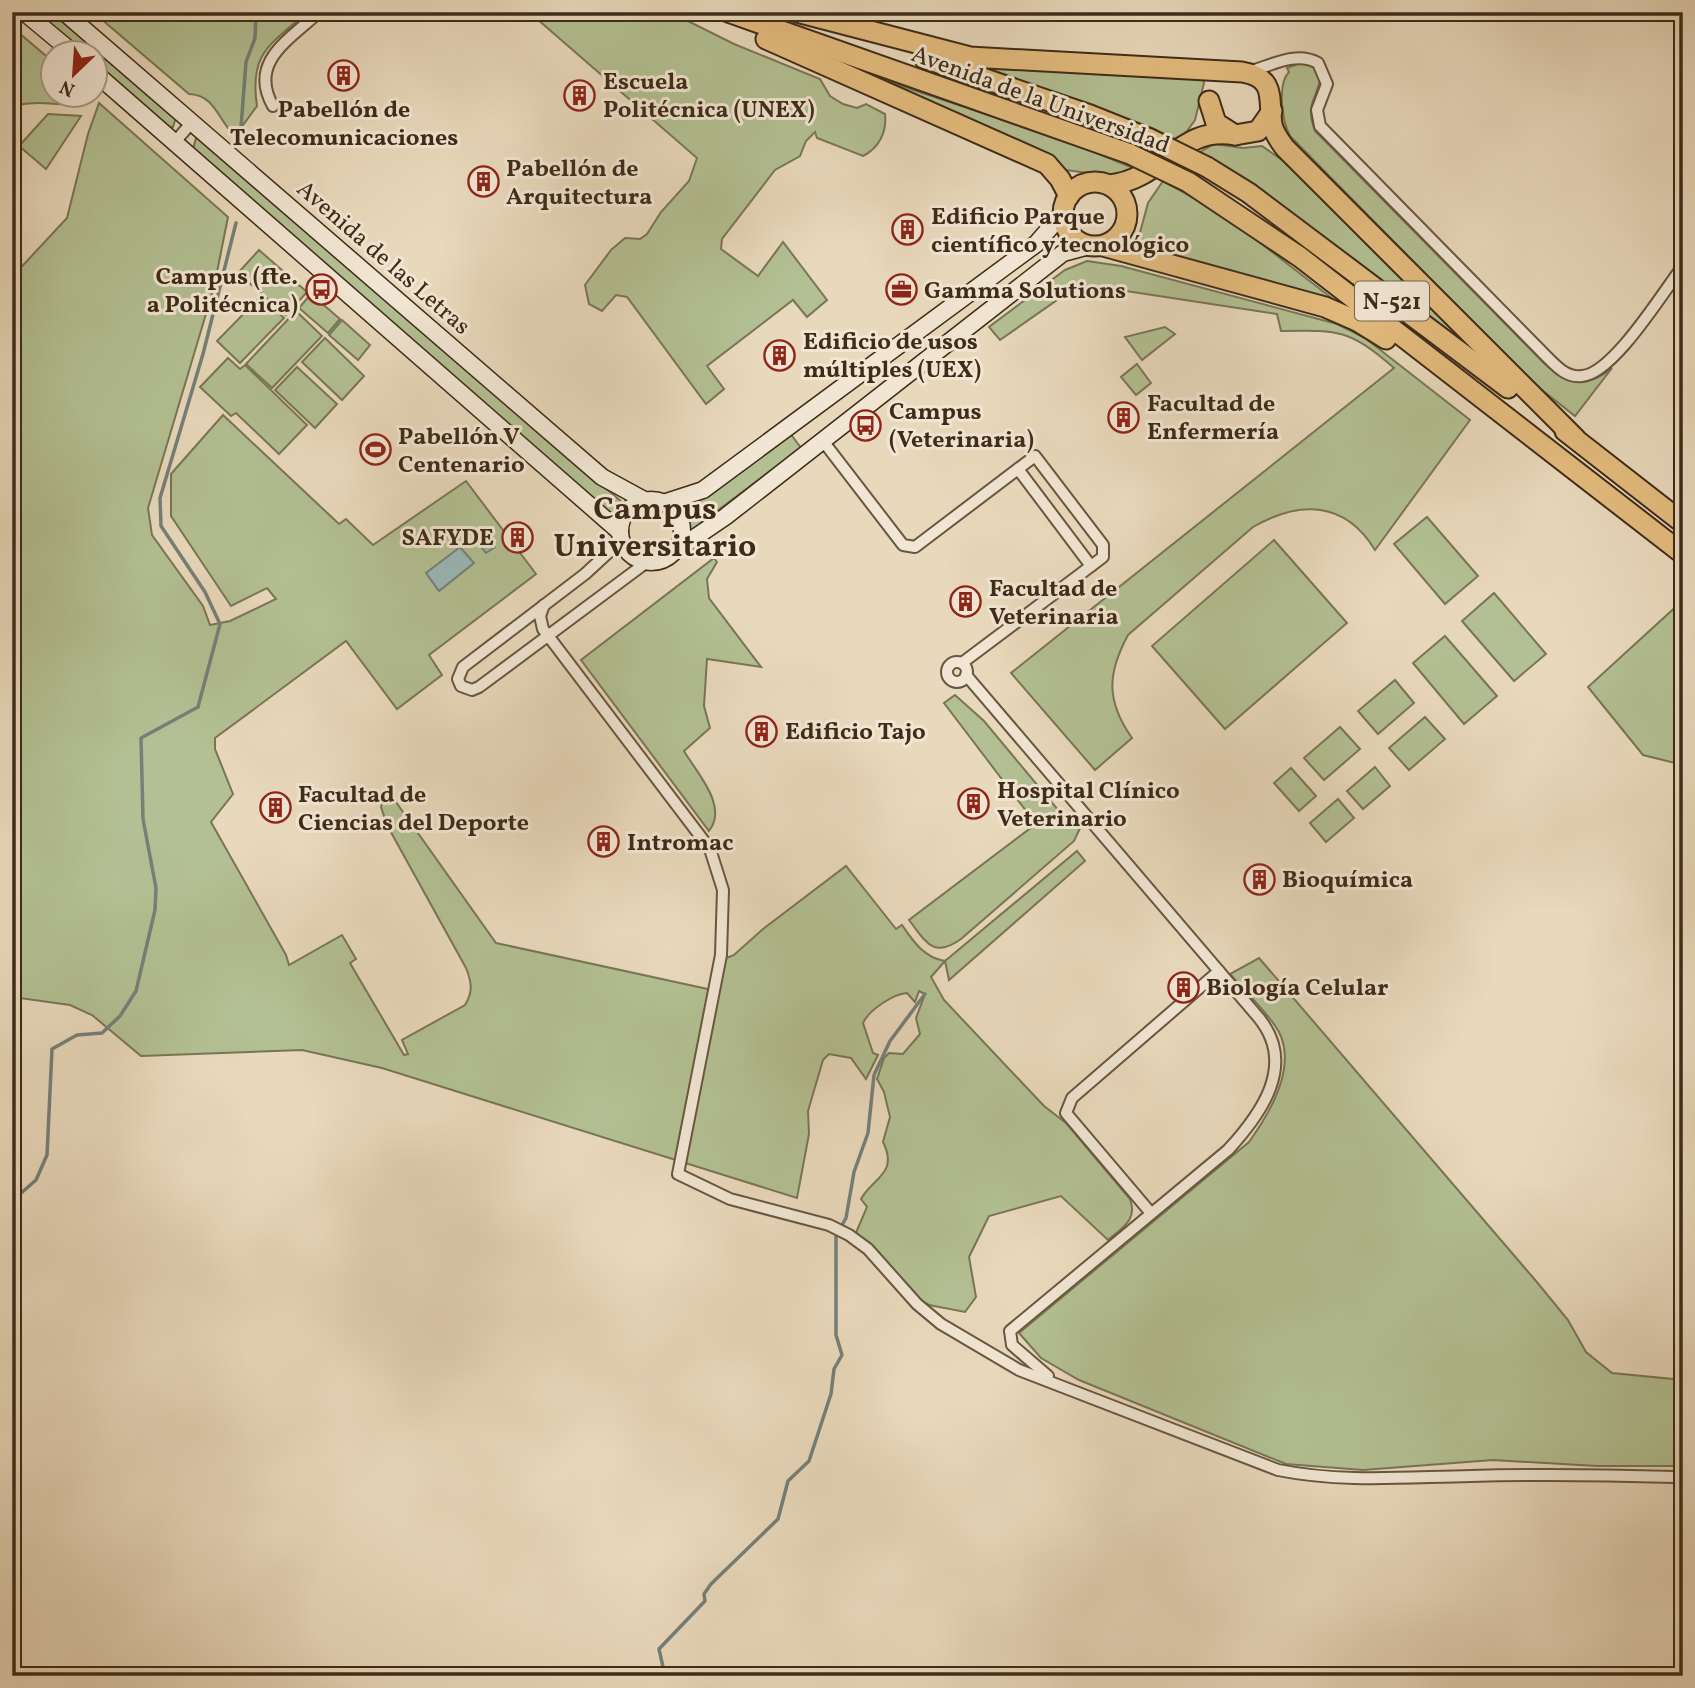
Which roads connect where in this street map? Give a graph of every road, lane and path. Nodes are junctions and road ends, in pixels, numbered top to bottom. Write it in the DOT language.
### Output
graph roads {
  1 [pos="24,12"];
  2 [pos="64,12"];
  3 [pos="318,12"];
  4 [pos="712,12"];
  5 [pos="728,12"];
  6 [pos="790,12"];
  7 [pos="797,12"];
  8 [pos="55,38"];
  9 [pos="1277,64"];
  10 [pos="1242,73"];
  11 [pos="108,84"];
  12 [pos="1209,101"];
  13 [pos="1272,103"];
  14 [pos="273,106"];
  15 [pos="192,122"];
  16 [pos="1235,135"];
  17 [pos="1195,137"];
  18 [pos="175,142"];
  19 [pos="1146,175"];
  20 [pos="1110,186"];
  21 [pos="1066,204"];
  22 [pos="1127,208"];
  23 [pos="1096,246"];
  24 [pos="1683,266"];
  25 [pos="1451,376"];
  26 [pos="1575,438"];
  27 [pos="823,441"];
  28 [pos="1018,469"];
  29 [pos="646,501"];
  30 [pos="663,503"];
  31 [pos="1683,523"];
  32 [pos="621,536"];
  33 [pos="673,553"];
  34 [pos="1683,554"];
  35 [pos="647,562"];
  36 [pos="1091,566"];
  37 [pos="544,605"];
  38 [pos="548,635"];
  39 [pos="962,663"];
  40 [pos="963,679"];
  41 [pos="1219,971"];
  42 [pos="1150,1212"];
  43 [pos="1059,1384"];
  44 [pos="1683,1475"];
  1 -- 8 [label="main road"];
  2 -- 15 [label="main road, Avenida de las Letras"];
  3 -- 14 [label="street"];
  4 -- 21 [label="highway"];
  5 -- 25 [label="highway, Avenida de la Universidad / N-521, bridge"];
  6 -- 26 [label="highway, Avenida de la Universidad / N-521, bridge"];
  7 -- 10 [label="highway"];
  9 -- 10 [label="street"];
  9 -- 13 [label="street"];
  9 -- 24 [label="street"];
  10 -- 12 [label="highway"];
  10 -- 13 [label="highway"];
  11 -- 18 [label="main road, Avenida de las Letras"];
  12 -- 16 [label="highway"];
  12 -- 17 [label="highway"];
  13 -- 16 [label="highway"];
  13 -- 26 [label="highway"];
  15 -- 18 [label="street"];
  15 -- 29 [label="main road, Avenida de las Letras"];
  16 -- 17 [label="highway"];
  17 -- 19 [label="highway"];
  18 -- 32 [label="main road, Avenida de las Letras"];
  19 -- 20 [label="highway"];
  19 -- 22 [label="highway"];
  20 -- 21 [label="highway"];
  20 -- 22 [label="highway"];
  21 -- 23 [label="highway"];
  21 -- 30 [label="main road"];
  22 -- 23 [label="highway"];
  23 -- 25 [label="highway"];
  23 -- 27 [label="main road"];
  25 -- 34 [label="highway, Avenida de la Universidad / N-521"];
  26 -- 31 [label="highway, Avenida de la Universidad / N-521"];
  27 -- 28 [label="street"];
  27 -- 33 [label="main road"];
  28 -- 36 [label="street"];
  28 -- 36 [label="street"];
  29 -- 30 [label="main road"];
  29 -- 32 [label="main road"];
  30 -- 33 [label="main road"];
  32 -- 35 [label="main road"];
  32 -- 37 [label="street"];
  33 -- 35 [label="main road"];
  35 -- 38 [label="street"];
  36 -- 39 [label="street"];
  37 -- 38 [label="street"];
  37 -- 38 [label="street"];
  38 -- 43 [label="street"];
  39 -- 40 [label="street"];
  39 -- 40 [label="street"];
  40 -- 41 [label="street"];
  41 -- 42 [label="street"];
  41 -- 42 [label="street"];
  42 -- 43 [label="street"];
  43 -- 44 [label="street"];
}
